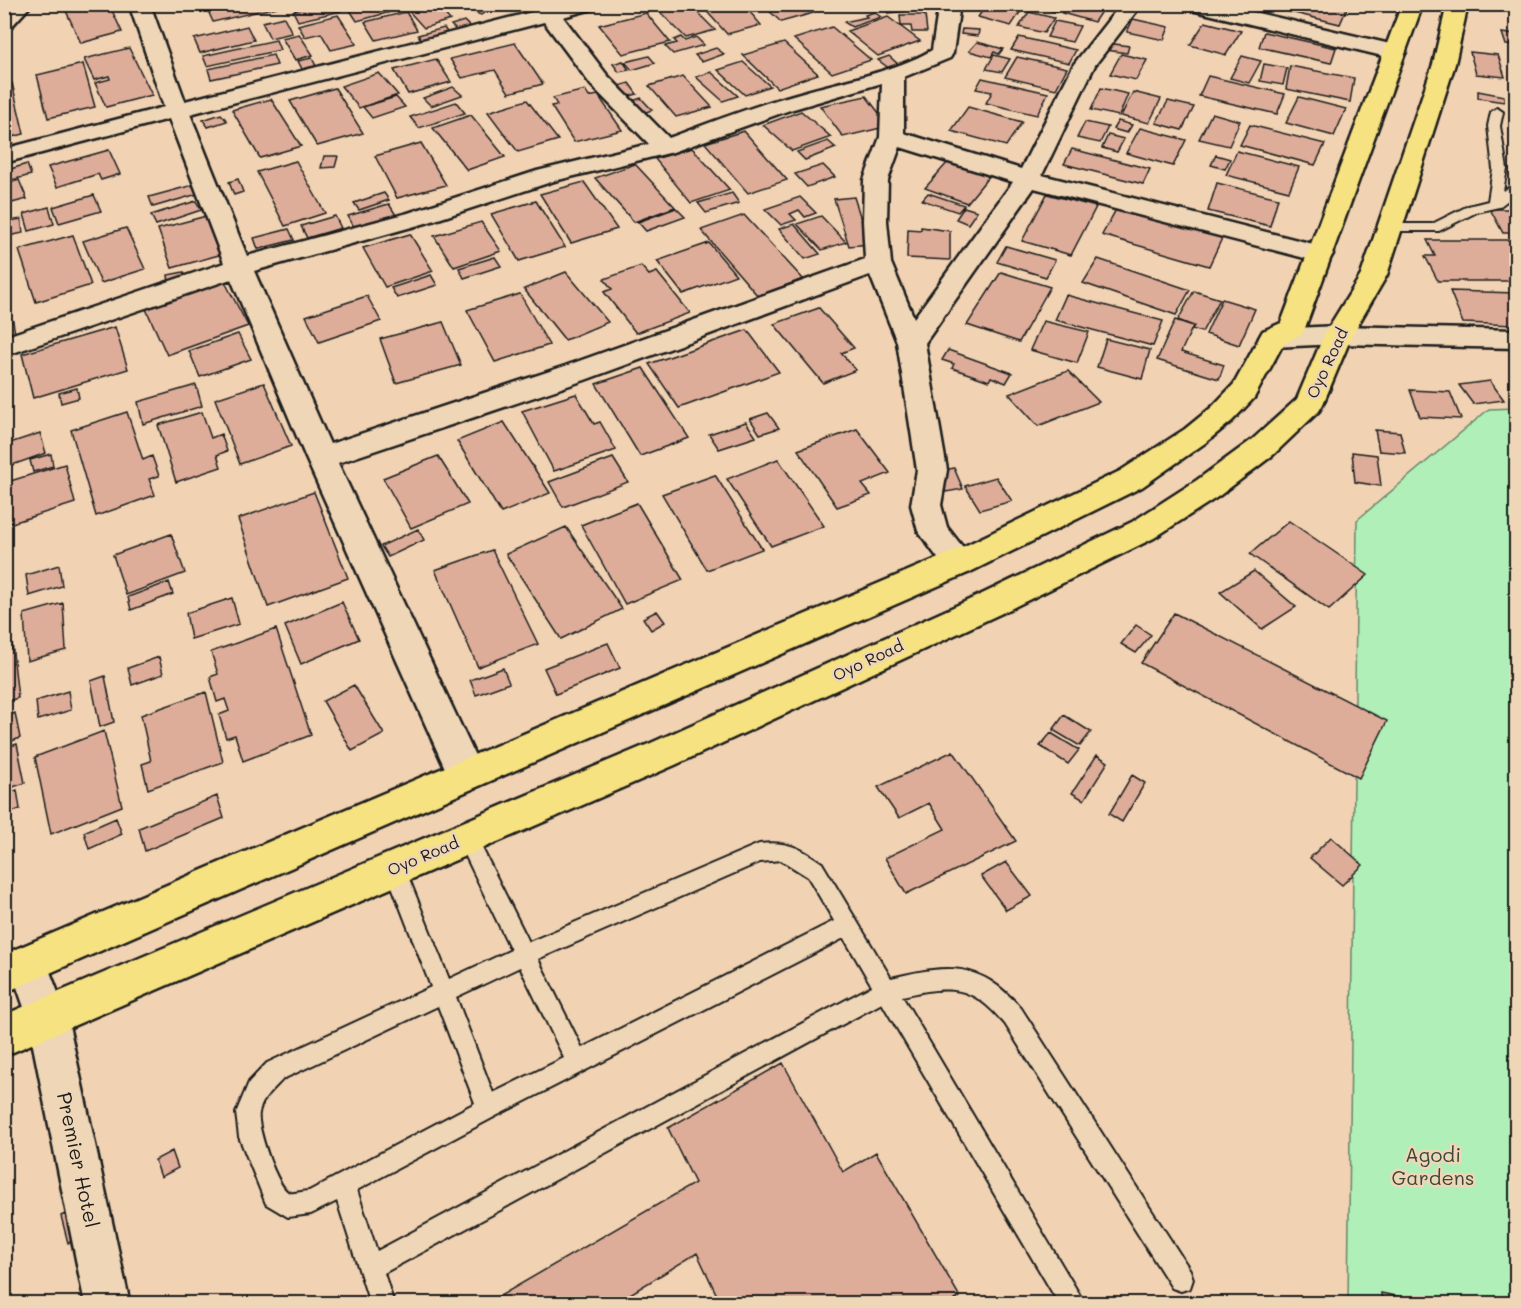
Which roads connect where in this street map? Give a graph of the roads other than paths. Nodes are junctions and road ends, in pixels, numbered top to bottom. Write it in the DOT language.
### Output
graph roads {
  1 [pos="22,4"];
  2 [pos="139,4"];
  3 [pos="589,4"];
  4 [pos="950,4"];
  5 [pos="1132,4"];
  6 [pos="1190,4"];
  7 [pos="1413,4"];
  8 [pos="1458,4"];
  9 [pos="546,10"];
  10 [pos="4,21"];
  11 [pos="1395,52"];
  12 [pos="893,73"];
  13 [pos="175,111"];
  14 [pos="1497,112"];
  15 [pos="892,137"];
  16 [pos="665,147"];
  17 [pos="4,156"];
  18 [pos="1028,179"];
  19 [pos="1514,189"];
  20 [pos="1494,204"];
  21 [pos="1390,228"];
  22 [pos="1320,254"];
  23 [pos="878,263"];
  24 [pos="240,267"];
  25 [pos="1338,335"];
  26 [pos="1273,338"];
  27 [pos="1516,339"];
  28 [pos="911,342"];
  29 [pos="4,347"];
  30 [pos="321,458"];
  31 [pos="959,563"];
  32 [pos="466,775"];
  33 [pos="466,838"];
  34 [pos="395,868"];
  35 [pos="848,925"];
  36 [pos="525,954"];
  37 [pos="16,969"];
  38 [pos="885,990"];
  39 [pos="443,992"];
  40 [pos="47,1016"];
  41 [pos="4,1036"];
  42 [pos="578,1063"];
  43 [pos="488,1108"];
  44 [pos="343,1185"];
  45 [pos="371,1267"];
  46 [pos="1181,1279"];
  47 [pos="108,1304"];
  48 [pos="382,1304"];
  49 [pos="1073,1304"];
  1 -- 10 [label="street"];
  2 -- 13 [label="street"];
  3 -- 9 [label="street"];
  4 -- 12 [label="street"];
  5 -- 18 [label="street"];
  6 -- 11 [label="street"];
  7 -- 11 [label="main road"];
  8 -- 21 [label="main road, Oyo Road"];
  9 -- 13 [label="street"];
  9 -- 16 [label="street"];
  11 -- 22 [label="main road"];
  12 -- 15 [label="street"];
  12 -- 16 [label="street"];
  13 -- 17 [label="street"];
  13 -- 24 [label="street"];
  14 -- 20 [label="lane"];
  15 -- 18 [label="street"];
  15 -- 23 [label="street"];
  16 -- 24 [label="street"];
  18 -- 22 [label="street"];
  18 -- 28 [label="street"];
  19 -- 20 [label="lane"];
  20 -- 21 [label="lane"];
  21 -- 25 [label="main road, Oyo Road"];
  22 -- 26 [label="main road"];
  23 -- 28 [label="street"];
  23 -- 30 [label="street"];
  24 -- 29 [label="street"];
  24 -- 30 [label="street"];
  25 -- 26 [label="street"];
  25 -- 27 [label="street"];
  25 -- 33 [label="main road, Oyo Road"];
  26 -- 31 [label="main road"];
  28 -- 31 [label="street"];
  30 -- 32 [label="street"];
  31 -- 32 [label="main road"];
  32 -- 37 [label="main road"];
  33 -- 34 [label="main road, Oyo Road"];
  33 -- 36 [label="lane"];
  34 -- 39 [label="lane"];
  34 -- 40 [label="main road, Oyo Road"];
  35 -- 36 [label="lane"];
  35 -- 38 [label="lane"];
  35 -- 42 [label="lane"];
  36 -- 39 [label="lane"];
  36 -- 42 [label="lane"];
  37 -- 40 [label="street, Premier Hotel"];
  38 -- 45 [label="lane"];
  38 -- 46 [label="lane"];
  38 -- 49 [label="lane"];
  39 -- 43 [label="lane"];
  39 -- 44 [label="lane"];
  40 -- 41 [label="main road, Oyo Road"];
  40 -- 47 [label="street, Premier Hotel"];
  42 -- 43 [label="lane"];
  43 -- 44 [label="lane"];
  44 -- 45 [label="lane"];
  45 -- 48 [label="lane"];
}
